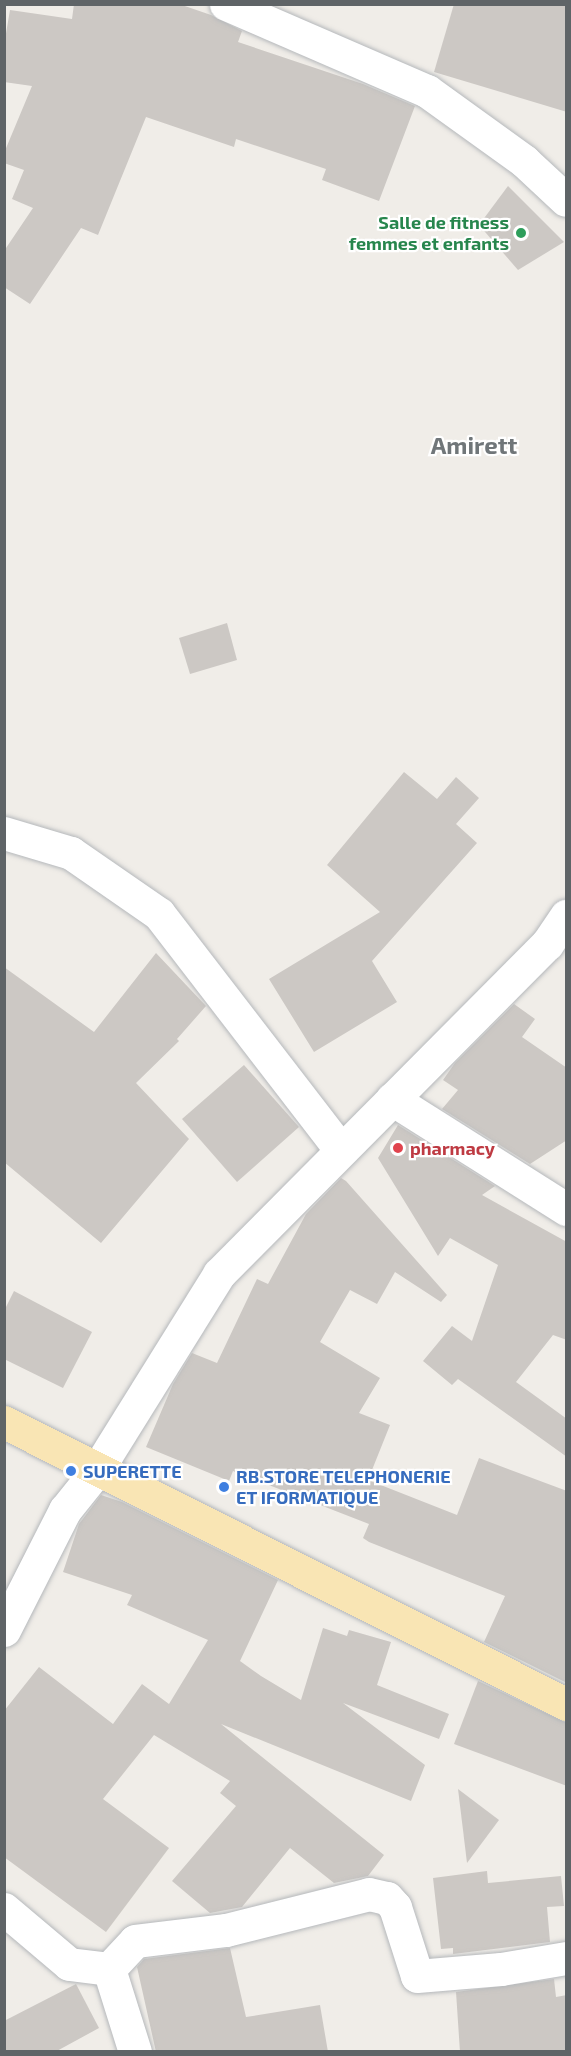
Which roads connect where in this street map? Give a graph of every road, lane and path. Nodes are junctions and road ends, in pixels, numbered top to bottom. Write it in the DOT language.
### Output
graph roads {
  1 [pos="226,4"];
  2 [pos="567,200"];
  3 [pos="4,833"];
  4 [pos="567,916"];
  5 [pos="557,938"];
  6 [pos="392,1099"];
  7 [pos="340,1149"];
  8 [pos="567,1209"];
  9 [pos="4,1422"];
  10 [pos="97,1470"];
  11 [pos="4,1630"];
  12 [pos="567,1704"];
  13 [pos="4,1909"];
  14 [pos="567,1958"];
  15 [pos="109,1969"];
  16 [pos="135,2052"];
  1 -- 2 [label="street"];
  3 -- 7 [label="street"];
  4 -- 5 [label="street"];
  5 -- 6 [label="street"];
  6 -- 7 [label="street"];
  6 -- 8 [label="street"];
  7 -- 10 [label="street"];
  9 -- 10 [label="main road"];
  10 -- 11 [label="street"];
  10 -- 12 [label="main road"];
  13 -- 15 [label="street"];
  14 -- 15 [label="street"];
  15 -- 16 [label="street"];
}
